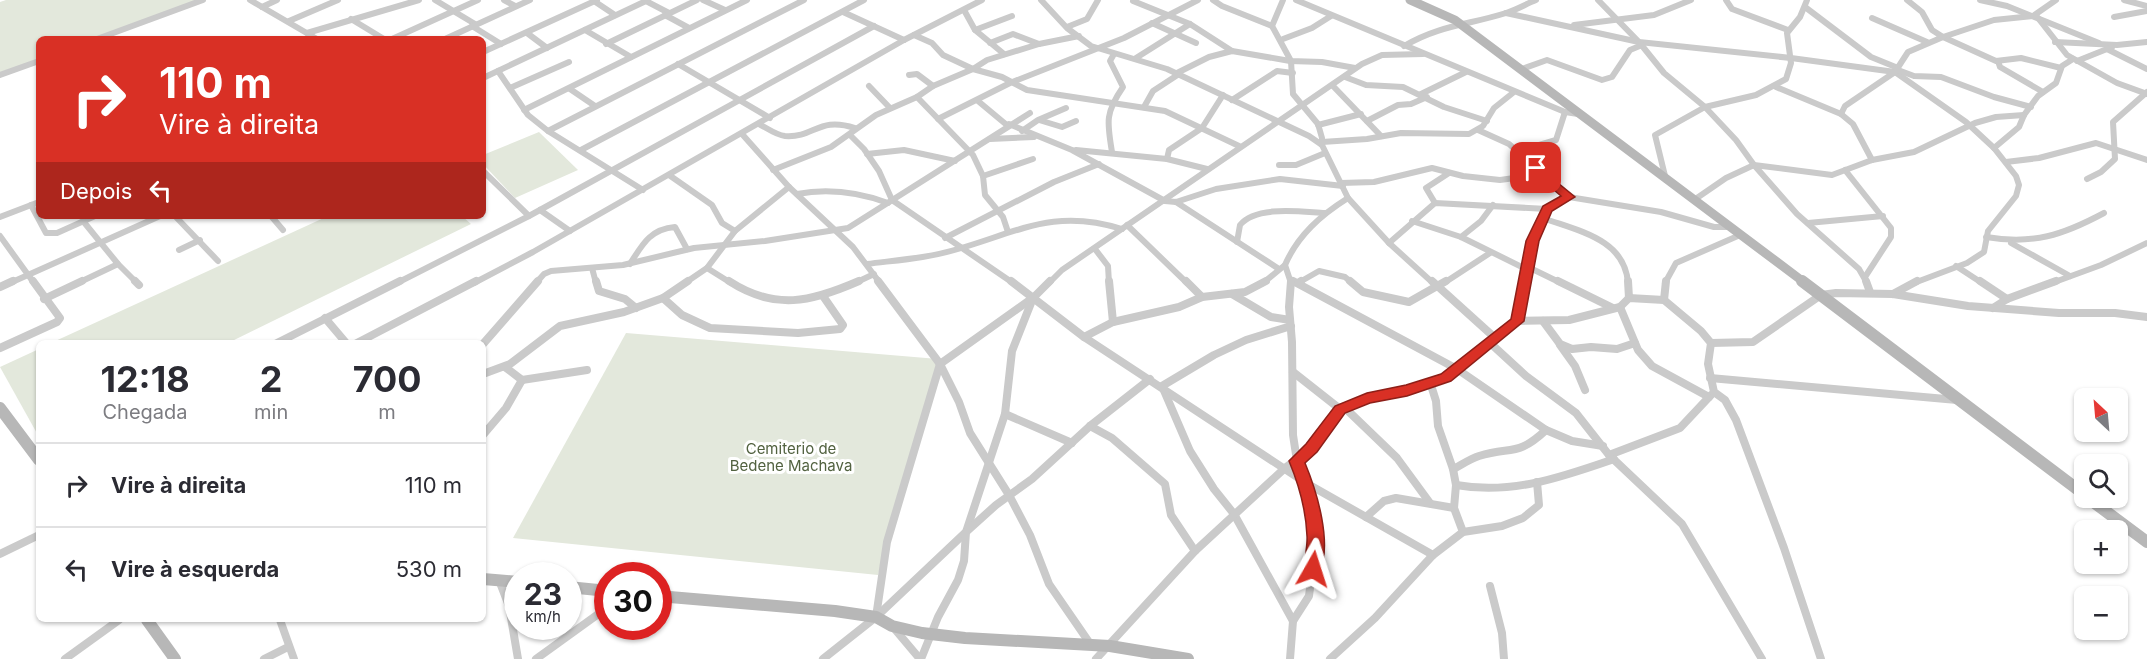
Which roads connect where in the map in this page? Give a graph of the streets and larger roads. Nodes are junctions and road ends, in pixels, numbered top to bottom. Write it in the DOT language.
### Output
graph roads {
  1 [pos="202,0"];
  2 [pos="250,0"];
  3 [pos="277,0"];
  4 [pos="338,0"];
  5 [pos="419,0"];
  6 [pos="435,0"];
  7 [pos="478,0"];
  8 [pos="504,0"];
  9 [pos="530,0"];
  10 [pos="697,0"];
  11 [pos="703,0"];
  12 [pos="747,0"];
  13 [pos="790,0"];
  14 [pos="804,0"];
  15 [pos="979,0"];
  16 [pos="1041,0"];
  17 [pos="1098,0"];
  18 [pos="1198,0"];
  19 [pos="1213,0"];
  20 [pos="1283,0"];
  21 [pos="1296,0"];
  22 [pos="1410,0"];
  23 [pos="1536,0"];
  24 [pos="1598,0"];
  25 [pos="1690,0"];
  26 [pos="1726,0"];
  27 [pos="1906,0"];
  28 [pos="1980,0"];
  29 [pos="2056,0"];
  30 [pos="2124,0"];
  31 [pos="596,1"];
  32 [pos="647,1"];
  33 [pos="861,1"];
  34 [pos="1133,1"];
  35 [pos="1805,3"];
  36 [pos="797,4"];
  37 [pos="515,6"];
  38 [pos="2147,6"];
  39 [pos="262,7"];
  40 [pos="452,10"];
  41 [pos="725,10"];
  42 [pos="964,10"];
  43 [pos="2147,11"];
  44 [pos="843,12"];
  45 [pos="1506,13"];
  46 [pos="2139,13"];
  47 [pos="667,14"];
  48 [pos="615,15"];
  49 [pos="1012,16"];
  50 [pos="1166,16"];
  51 [pos="1331,16"];
  52 [pos="2035,17"];
  53 [pos="2114,17"];
  54 [pos="1872,18"];
  55 [pos="2147,18"];
  56 [pos="351,19"];
  57 [pos="289,21"];
  58 [pos="1617,21"];
  59 [pos="1459,22"];
  60 [pos="1152,23"];
  61 [pos="1190,24"];
  62 [pos="473,25"];
  63 [pos="1567,25"];
  64 [pos="874,26"];
  65 [pos="1272,26"];
  66 [pos="1067,27"];
  67 [pos="689,28"];
  68 [pos="585,30"];
  69 [pos="975,30"];
  70 [pos="1788,30"];
  71 [pos="307,33"];
  72 [pos="527,33"];
  73 [pos="1178,33"];
  74 [pos="914,35"];
  75 [pos="105,36"];
  76 [pos="312,36"];
  77 [pos="379,36"];
  78 [pos="398,36"];
  79 [pos="451,36"];
  80 [pos="1079,36"];
  81 [pos="1943,37"];
  82 [pos="1283,39"];
  83 [pos="904,40"];
  84 [pos="1927,42"];
  85 [pos="2055,42"];
  86 [pos="2147,42"];
  87 [pos="990,43"];
  88 [pos="1196,43"];
  89 [pos="2099,43"];
  90 [pos="501,44"];
  91 [pos="606,44"];
  92 [pos="1039,44"];
  93 [pos="1640,44"];
  94 [pos="2117,45"];
  95 [pos="1406,47"];
  96 [pos="547,48"];
  97 [pos="1096,48"];
  98 [pos="2107,49"];
  99 [pos="486,51"];
  100 [pos="1232,51"];
  101 [pos="1396,53"];
  102 [pos="1004,54"];
  103 [pos="1114,54"];
  104 [pos="1423,54"];
  105 [pos="631,57"];
  106 [pos="1136,58"];
  107 [pos="1791,58"];
  108 [pos="2075,60"];
  109 [pos="1290,61"];
  110 [pos="1998,61"];
  111 [pos="36,62"];
  112 [pos="569,62"];
  113 [pos="678,64"];
  114 [pos="1355,68"];
  115 [pos="2061,68"];
  116 [pos="973,69"];
  117 [pos="1522,69"];
  118 [pos="2147,69"];
  119 [pos="498,70"];
  120 [pos="1896,70"];
  121 [pos="1466,72"];
  122 [pos="1178,73"];
  123 [pos="1293,74"];
  124 [pos="0,75"];
  125 [pos="909,75"];
  126 [pos="486,76"];
  127 [pos="1345,77"];
  128 [pos="710,82"];
  129 [pos="1010,83"];
  130 [pos="869,86"];
  131 [pos="933,86"];
  132 [pos="1333,86"];
  133 [pos="1776,87"];
  134 [pos="510,88"];
  135 [pos="570,89"];
  136 [pos="1514,92"];
  137 [pos="2043,92"];
  138 [pos="2146,93"];
  139 [pos="1223,95"];
  140 [pos="1424,96"];
  141 [pos="917,97"];
  142 [pos="740,99"];
  143 [pos="1232,100"];
  144 [pos="978,101"];
  145 [pos="1111,103"];
  146 [pos="1303,105"];
  147 [pos="595,106"];
  148 [pos="1144,107"];
  149 [pos="1705,107"];
  150 [pos="2031,107"];
  151 [pos="890,108"];
  152 [pos="1066,108"];
  153 [pos="524,110"];
  154 [pos="1030,112"];
  155 [pos="1565,112"];
  156 [pos="1361,114"];
  157 [pos="1578,114"];
  158 [pos="1841,114"];
  159 [pos="2024,115"];
  160 [pos="770,118"];
  161 [pos="938,119"];
  162 [pos="1038,120"];
  163 [pos="1367,120"];
  164 [pos="1076,121"];
  165 [pos="1276,121"];
  166 [pos="1487,121"];
  167 [pos="759,124"];
  168 [pos="1009,125"];
  169 [pos="1318,125"];
  170 [pos="1970,126"];
  171 [pos="855,128"];
  172 [pos="1202,128"];
  173 [pos="548,130"];
  174 [pos="1478,130"];
  175 [pos="1022,131"];
  176 [pos="742,134"];
  177 [pos="850,135"];
  178 [pos="1381,136"];
  179 [pos="1036,137"];
  180 [pos="990,139"];
  181 [pos="1239,146"];
  182 [pos="1323,147"];
  183 [pos="1994,148"];
  184 [pos="2116,149"];
  185 [pos="580,150"];
  186 [pos="1072,150"];
  187 [pos="1518,151"];
  188 [pos="970,152"];
  189 [pos="1112,152"];
  190 [pos="867,154"];
  191 [pos="1034,159"];
  192 [pos="1167,159"];
  193 [pos="1872,160"];
  194 [pos="2147,160"];
  195 [pos="955,161"];
  196 [pos="2006,162"];
  197 [pos="1099,164"];
  198 [pos="1279,165"];
  199 [pos="1754,165"];
  200 [pos="1208,169"];
  201 [pos="773,170"];
  202 [pos="1845,170"];
  203 [pos="611,171"];
  204 [pos="1449,173"];
  205 [pos="486,174"];
  206 [pos="1543,174"];
  207 [pos="669,175"];
  208 [pos="983,176"];
  209 [pos="2087,178"];
  210 [pos="1666,180"];
  211 [pos="1342,184"];
  212 [pos="789,187"];
  213 [pos="643,190"];
  214 [pos="797,194"];
  215 [pos="1569,197"];
  216 [pos="1348,198"];
  217 [pos="1694,200"];
  218 [pos="890,201"];
  219 [pos="1165,201"];
  220 [pos="1176,202"];
  221 [pos="36,203"];
  222 [pos="1435,203"];
  223 [pos="31,205"];
  224 [pos="1493,205"];
  225 [pos="1547,209"];
  226 [pos="540,210"];
  227 [pos="997,210"];
  228 [pos="1325,213"];
  229 [pos="2104,213"];
  230 [pos="36,214"];
  231 [pos="529,216"];
  232 [pos="1883,216"];
  233 [pos="0,217"];
  234 [pos="1543,218"];
  235 [pos="38,219"];
  236 [pos="88,219"];
  237 [pos="153,219"];
  238 [pos="179,219"];
  239 [pos="274,219"];
  240 [pos="83,221"];
  241 [pos="1412,221"];
  242 [pos="1808,223"];
  243 [pos="1125,227"];
  244 [pos="1729,227"];
  245 [pos="283,230"];
  246 [pos="570,231"];
  247 [pos="735,231"];
  248 [pos="837,231"];
  249 [pos="1008,232"];
  250 [pos="1740,235"];
  251 [pos="0,236"];
  252 [pos="1461,237"];
  253 [pos="1986,237"];
  254 [pos="945,238"];
  255 [pos="200,240"];
  256 [pos="102,241"];
  257 [pos="2006,241"];
  258 [pos="1237,242"];
  259 [pos="1389,243"];
  260 [pos="2147,243"];
  261 [pos="727,244"];
  262 [pos="963,248"];
  263 [pos="687,249"];
  264 [pos="1095,249"];
  265 [pos="179,250"];
  266 [pos="1490,253"];
  267 [pos="218,261"];
  268 [pos="118,264"];
  269 [pos="630,264"];
  270 [pos="867,264"];
  271 [pos="1956,266"];
  272 [pos="1282,267"];
  273 [pos="592,268"];
  274 [pos="707,268"];
  275 [pos="1526,268"];
  276 [pos="29,274"];
  277 [pos="874,274"];
  278 [pos="2070,276"];
  279 [pos="1865,277"];
  280 [pos="1295,281"];
  281 [pos="139,285"];
  282 [pos="1437,285"];
  283 [pos="0,287"];
  284 [pos="1870,292"];
  285 [pos="1232,294"];
  286 [pos="1893,294"];
  287 [pos="1821,295"];
  288 [pos="824,296"];
  289 [pos="1034,297"];
  290 [pos="1202,297"];
  291 [pos="663,298"];
  292 [pos="1629,298"];
  293 [pos="2007,298"];
  294 [pos="44,299"];
  295 [pos="1664,300"];
  296 [pos="636,308"];
  297 [pos="1616,308"];
  298 [pos="1993,308"];
  299 [pos="2147,317"];
  300 [pos="325,318"];
  301 [pos="1517,321"];
  302 [pos="1544,321"];
  303 [pos="1113,322"];
  304 [pos="1291,323"];
  305 [pos="1084,337"];
  306 [pos="282,340"];
  307 [pos="344,340"];
  308 [pos="363,340"];
  309 [pos="484,340"];
  310 [pos="1491,340"];
  311 [pos="1635,343"];
  312 [pos="1712,343"];
  313 [pos="1560,344"];
  314 [pos="0,348"];
  315 [pos="940,364"];
  316 [pos="505,367"];
  317 [pos="1457,369"];
  318 [pos="587,370"];
  319 [pos="1293,372"];
  320 [pos="486,373"];
  321 [pos="1710,378"];
  322 [pos="1150,379"];
  323 [pos="522,380"];
  324 [pos="1430,382"];
  325 [pos="1162,387"];
  326 [pos="1586,390"];
  327 [pos="1711,394"];
  328 [pos="1959,400"];
  329 [pos="0,408"];
  330 [pos="1342,408"];
  331 [pos="1005,414"];
  332 [pos="1090,426"];
  333 [pos="1546,430"];
  334 [pos="486,431"];
  335 [pos="1072,443"];
  336 [pos="1603,446"];
  337 [pos="36,456"];
  338 [pos="1612,457"];
  339 [pos="1297,461"];
  340 [pos="989,464"];
  341 [pos="1285,468"];
  342 [pos="1453,469"];
  343 [pos="1537,482"];
  344 [pos="1306,483"];
  345 [pos="1456,485"];
  346 [pos="2074,487"];
  347 [pos="1009,495"];
  348 [pos="1430,503"];
  349 [pos="1454,508"];
  350 [pos="2102,508"];
  351 [pos="1234,514"];
  352 [pos="1366,517"];
  353 [pos="966,532"];
  354 [pos="1462,532"];
  355 [pos="36,536"];
  356 [pos="2147,542"];
  357 [pos="1195,551"];
  358 [pos="0,554"];
  359 [pos="1433,555"];
  360 [pos="486,579"];
  361 [pos="499,580"];
  362 [pos="504,581"];
  363 [pos="1490,586"];
  364 [pos="672,597"];
  365 [pos="594,617"];
  366 [pos="876,617"];
  367 [pos="1293,621"];
  368 [pos="116,622"];
  369 [pos="148,622"];
  370 [pos="281,622"];
  371 [pos="892,626"];
  372 [pos="930,634"];
  373 [pos="1110,646"];
  374 [pos="288,647"];
  375 [pos="1096,655"];
  376 [pos="826,658"];
  377 [pos="65,659"];
  378 [pos="175,659"];
  379 [pos="264,659"];
  380 [pos="294,659"];
  381 [pos="518,659"];
  382 [pos="536,659"];
  383 [pos="921,659"];
  384 [pos="1188,659"];
  385 [pos="1290,659"];
  386 [pos="1330,659"];
  387 [pos="1504,659"];
  388 [pos="1762,659"];
  389 [pos="1821,659"];
  1 -- 75 [label="street"];
  2 -- 39 [label="street"];
  3 -- 39 [label="street"];
  4 -- 57 [label="street"];
  5 -- 56 [label="street"];
  6 -- 40 [label="street"];
  7 -- 40 [label="street"];
  8 -- 37 [label="street"];
  9 -- 37 [label="street"];
  10 -- 47 [label="street"];
  11 -- 41 [label="street"];
  12 -- 41 [label="street"];
  13 -- 36 [label="street"];
  14 -- 36 [label="street"];
  15 -- 42 [label="street"];
  16 -- 66 [label="street"];
  17 -- 66 [label="street"];
  18 -- 50 [label="street"];
  19 -- 65 [label="street"];
  20 -- 65 [label="street"];
  21 -- 51 [label="street"];
  22 -- 59 [label="street"];
  23 -- 45 [label="street"];
  24 -- 58 [label="street"];
  25 -- 58 [label="street"];
  26 -- 70 [label="street"];
  27 -- 81 [label="street"];
  28 -- 52 [label="street"];
  29 -- 52 [label="street"];
  30 -- 38 [label="street"];
  31 -- 48 [label="street"];
  31 -- 72 [label="street"];
  32 -- 47 [label="street"];
  32 -- 48 [label="street"];
  33 -- 44 [label="street"];
  34 -- 50 [label="street"];
  35 -- 70 [label="street"];
  35 -- 120 [label="street"];
  36 -- 113 [label="street"];
  37 -- 62 [label="street"];
  39 -- 57 [label="street"];
  40 -- 62 [label="street"];
  40 -- 78 [label="street"];
  41 -- 67 [label="street"];
  42 -- 69 [label="street"];
  42 -- 74 [label="street"];
  43 -- 46 [label="street"];
  44 -- 64 [label="street"];
  44 -- 128 [label="street"];
  45 -- 59 [label="street"];
  45 -- 63 [label="street"];
  46 -- 53 [label="street"];
  46 -- 55 [label="street"];
  47 -- 67 [label="street"];
  47 -- 91 [label="street"];
  48 -- 68 [label="street"];
  49 -- 69 [label="street"];
  50 -- 60 [label="street"];
  50 -- 61 [label="street"];
  51 -- 82 [label="street"];
  51 -- 95 [label="street"];
  52 -- 81 [label="street"];
  52 -- 85 [label="street"];
  52 -- 89 [label="street"];
  54 -- 84 [label="street"];
  56 -- 71 [label="street"];
  56 -- 77 [label="street"];
  57 -- 71 [label="street"];
  58 -- 63 [label="street"];
  58 -- 93 [label="street"];
  59 -- 95 [label="street"];
  59 -- 117 [label="street"];
  60 -- 73 [label="street"];
  60 -- 97 [label="street"];
  61 -- 73 [label="street"];
  61 -- 100 [label="street"];
  62 -- 79 [label="street"];
  62 -- 90 [label="street"];
  63 -- 93 [label="street"];
  64 -- 83 [label="street"];
  64 -- 142 [label="street"];
  65 -- 82 [label="street"];
  66 -- 80 [label="street"];
  67 -- 105 [label="street"];
  68 -- 91 [label="street"];
  68 -- 96 [label="street"];
  69 -- 87 [label="street"];
  70 -- 107 [label="street"];
  71 -- 76 [label="street"];
  72 -- 90 [label="street"];
  72 -- 96 [label="street"];
  73 -- 88 [label="street"];
  73 -- 106 [label="street"];
  74 -- 83 [label="street"];
  74 -- 116 [label="street"];
  80 -- 92 [label="street"];
  80 -- 97 [label="street"];
  81 -- 84 [label="street"];
  81 -- 110 [label="street"];
  82 -- 109 [label="street"];
  83 -- 160 [label="street"];
  84 -- 120 [label="street"];
  85 -- 89 [label="street"];
  85 -- 108 [label="street"];
  86 -- 94 [label="street"];
  87 -- 92 [label="street"];
  87 -- 102 [label="street"];
  89 -- 94 [label="street"];
  90 -- 99 [label="street"];
  91 -- 105 [label="street"];
  92 -- 102 [label="street"];
  93 -- 107 [label="street"];
  93 -- 117 [label="street"];
  93 -- 149 [label="street"];
  94 -- 98 [label="street"];
  95 -- 101 [label="street"];
  95 -- 104 [label="street"];
  96 -- 119 [label="street"];
  97 -- 103 [label="street"];
  97 -- 129 [label="street"];
  98 -- 108 [label="street"];
  98 -- 118 [label="street"];
  100 -- 109 [label="street"];
  100 -- 122 [label="street"];
  101 -- 104 [label="street"];
  101 -- 114 [label="street"];
  102 -- 116 [label="street"];
  103 -- 106 [label="street"];
  103 -- 145 [label="street"];
  104 -- 121 [label="street"];
  105 -- 135 [label="street"];
  106 -- 122 [label="street"];
  107 -- 120 [label="street"];
  107 -- 133 [label="street"];
  108 -- 115 [label="street"];
  108 -- 138 [label="street"];
  109 -- 114 [label="street"];
  109 -- 123 [label="street"];
  110 -- 115 [label="street"];
  110 -- 137 [label="street"];
  111 -- 124 [label="street"];
  112 -- 134 [label="street"];
  113 -- 128 [label="street"];
  113 -- 147 [label="street"];
  114 -- 127 [label="street"];
  115 -- 137 [label="street"];
  116 -- 129 [label="street"];
  116 -- 131 [label="street"];
  117 -- 157 [label="street"];
  119 -- 126 [label="street"];
  119 -- 134 [label="street"];
  120 -- 150 [label="street"];
  120 -- 158 [label="street"];
  120 -- 170 [label="street"];
  121 -- 136 [label="street"];
  121 -- 140 [label="street"];
  122 -- 139 [label="street"];
  122 -- 148 [label="street"];
  123 -- 143 [label="street"];
  123 -- 146 [label="street"];
  125 -- 131 [label="street"];
  127 -- 132 [label="street"];
  127 -- 140 [label="street"];
  128 -- 142 [label="street"];
  128 -- 185 [label="street"];
  129 -- 144 [label="street"];
  129 -- 145 [label="street"];
  130 -- 151 [label="street"];
  131 -- 141 [label="street"];
  132 -- 146 [label="street"];
  132 -- 156 [label="street"];
  133 -- 149 [label="street"];
  133 -- 158 [label="street"];
  134 -- 153 [label="street"];
  135 -- 147 [label="street"];
  135 -- 153 [label="street"];
  136 -- 155 [label="street"];
  136 -- 166 [label="street"];
  137 -- 150 [label="street"];
  138 -- 184 [label="street"];
  139 -- 143 [label="street"];
  139 -- 172 [label="street"];
  140 -- 163 [label="street"];
  140 -- 166 [label="street"];
  141 -- 151 [label="street"];
  141 -- 161 [label="street"];
  142 -- 160 [label="street"];
  142 -- 203 [label="street"];
  143 -- 165 [label="street"];
  144 -- 161 [label="street"];
  144 -- 168 [label="street"];
  145 -- 148 [label="street"];
  145 -- 189 [label="street"];
  146 -- 165 [label="street"];
  146 -- 169 [label="street"];
  147 -- 173 [label="street"];
  148 -- 172 [label="street"];
  149 -- 199 [label="street"];
  149 -- 210 [label="street"];
  150 -- 159 [label="street"];
  151 -- 171 [label="street"];
  152 -- 162 [label="street"];
  153 -- 173 [label="street"];
  154 -- 168 [label="street"];
  155 -- 157 [label="street"];
  155 -- 187 [label="street"];
  156 -- 163 [label="street"];
  156 -- 169 [label="street"];
  157 -- 210 [label="street"];
  158 -- 193 [label="street"];
  159 -- 170 [label="street"];
  159 -- 183 [label="street"];
  160 -- 167 [label="street"];
  161 -- 188 [label="street"];
  162 -- 164 [label="street"];
  162 -- 175 [label="street"];
  163 -- 178 [label="street"];
  165 -- 181 [label="street"];
  165 -- 182 [label="street"];
  166 -- 174 [label="street"];
  167 -- 171 [label="street"];
  167 -- 176 [label="street"];
  168 -- 175 [label="street"];
  168 -- 180 [label="street"];
  169 -- 182 [label="street"];
  170 -- 183 [label="street"];
  170 -- 193 [label="street"];
  171 -- 177 [label="street"];
  172 -- 181 [label="street"];
  172 -- 192 [label="street"];
  173 -- 185 [label="street"];
  174 -- 178 [label="street"];
  174 -- 187 [label="street"];
  175 -- 179 [label="street"];
  176 -- 201 [label="street"];
  176 -- 207 [label="street"];
  177 -- 190 [label="street"];
  177 -- 201 [label="street"];
  178 -- 182 [label="street"];
  179 -- 180 [label="street"];
  179 -- 186 [label="street"];
  180 -- 188 [label="street"];
  181 -- 200 [label="street"];
  182 -- 198 [label="street"];
  182 -- 211 [label="street"];
  183 -- 196 [label="street"];
  184 -- 194 [label="street"];
  184 -- 196 [label="street"];
  184 -- 209 [label="street"];
  185 -- 203 [label="street"];
  186 -- 189 [label="street"];
  186 -- 197 [label="street"];
  187 -- 206 [label="street"];
  188 -- 195 [label="street"];
  188 -- 208 [label="street"];
  189 -- 192 [label="street"];
  190 -- 195 [label="street"];
  190 -- 218 [label="street"];
  191 -- 208 [label="street"];
  192 -- 200 [label="street"];
  193 -- 202 [label="street"];
  195 -- 218 [label="street"];
  196 -- 253 [label="street"];
  197 -- 219 [label="street"];
  197 -- 227 [label="street"];
  199 -- 202 [label="street"];
  199 -- 217 [label="street"];
  199 -- 242 [label="street"];
  200 -- 219 [label="street"];
  201 -- 212 [label="street"];
  202 -- 232 [label="street"];
  203 -- 213 [label="street"];
  203 -- 226 [label="street"];
  204 -- 206 [label="street"];
  204 -- 211 [label="street"];
  204 -- 222 [label="street"];
  205 -- 231 [label="street"];
  206 -- 215 [label="street"];
  207 -- 213 [label="street"];
  207 -- 247 [label="street"];
  208 -- 227 [label="street"];
  210 -- 217 [label="street"];
  211 -- 216 [label="street"];
  211 -- 220 [label="street"];
  212 -- 214 [label="street"];
  212 -- 247 [label="street"];
  213 -- 246 [label="street"];
  214 -- 218 [label="street"];
  214 -- 248 [label="street"];
  215 -- 225 [label="street"];
  215 -- 244 [label="street"];
  216 -- 228 [label="street"];
  216 -- 259 [label="street"];
  217 -- 244 [label="street"];
  218 -- 248 [label="street"];
  218 -- 254 [label="street"];
  219 -- 220 [label="street"];
  219 -- 243 [label="street"];
  220 -- 258 [label="street"];
  221 -- 223 [label="street"];
  222 -- 224 [label="street"];
  222 -- 241 [label="street"];
  223 -- 230 [label="street"];
  223 -- 233 [label="street"];
  224 -- 225 [label="street"];
  224 -- 252 [label="street"];
  225 -- 234 [label="street"];
  226 -- 231 [label="street"];
  226 -- 246 [label="street"];
  227 -- 249 [label="street"];
  227 -- 254 [label="street"];
  228 -- 258 [label="street"];
  228 -- 272 [label="street"];
  229 -- 257 [label="street"];
  231 -- 300 [label="street"];
  232 -- 242 [label="street"];
  232 -- 279 [label="street"];
  234 -- 275 [label="street"];
  234 -- 292 [label="street"];
  235 -- 240 [label="street"];
  236 -- 240 [label="street"];
  237 -- 256 [label="street"];
  238 -- 255 [label="street"];
  239 -- 245 [label="street"];
  240 -- 256 [label="street"];
  241 -- 252 [label="street"];
  241 -- 259 [label="street"];
  242 -- 279 [label="street"];
  243 -- 249 [label="street"];
  243 -- 264 [label="street"];
  243 -- 290 [label="street"];
  244 -- 250 [label="street"];
  246 -- 308 [label="street"];
  247 -- 261 [label="street"];
  248 -- 261 [label="street"];
  248 -- 270 [label="street"];
  249 -- 262 [label="street"];
  250 -- 287 [label="street"];
  250 -- 295 [label="street"];
  251 -- 276 [label="street"];
  252 -- 266 [label="street"];
  253 -- 257 [label="street"];
  253 -- 271 [label="street"];
  254 -- 262 [label="street"];
  255 -- 265 [label="street"];
  255 -- 267 [label="street"];
  256 -- 268 [label="street"];
  256 -- 276 [label="street"];
  257 -- 278 [label="street"];
  258 -- 272 [label="street"];
  259 -- 282 [label="street"];
  260 -- 278 [label="street"];
  261 -- 263 [label="street"];
  261 -- 274 [label="street"];
  262 -- 270 [label="street"];
  262 -- 289 [label="street"];
  263 -- 269 [label="street"];
  263 -- 269 [label="street"];
  264 -- 289 [label="street"];
  264 -- 303 [label="street"];
  266 -- 275 [label="street"];
  266 -- 282 [label="street"];
  268 -- 281 [label="street"];
  268 -- 294 [label="street"];
  269 -- 273 [label="street"];
  270 -- 277 [label="street"];
  271 -- 286 [label="street"];
  271 -- 293 [label="street"];
  272 -- 280 [label="street"];
  272 -- 285 [label="street"];
  273 -- 296 [label="street"];
  273 -- 309 [label="street"];
  274 -- 288 [label="street"];
  274 -- 291 [label="street"];
  275 -- 297 [label="street"];
  275 -- 301 [label="street"];
  276 -- 283 [label="street"];
  276 -- 294 [label="street"];
  277 -- 288 [label="street"];
  277 -- 315 [label="street"];
  278 -- 293 [label="street"];
  279 -- 284 [label="street"];
  280 -- 282 [label="street"];
  280 -- 304 [label="street"];
  280 -- 317 [label="street"];
  282 -- 310 [label="street"];
  284 -- 286 [label="street"];
  284 -- 287 [label="street"];
  285 -- 290 [label="street"];
  285 -- 304 [label="street"];
  286 -- 298 [label="street"];
  287 -- 312 [label="street"];
  287 -- 328 [label="street"];
  288 -- 291 [label="street"];
  289 -- 305 [label="street"];
  289 -- 315 [label="street"];
  289 -- 331 [label="street"];
  290 -- 303 [label="street"];
  291 -- 296 [label="street"];
  292 -- 295 [label="street"];
  292 -- 297 [label="street"];
  293 -- 298 [label="street"];
  294 -- 314 [label="street"];
  295 -- 312 [label="street"];
  296 -- 316 [label="street"];
  297 -- 302 [label="street"];
  297 -- 311 [label="street"];
  298 -- 299 [label="street"];
  300 -- 306 [label="street"];
  300 -- 307 [label="street"];
  301 -- 302 [label="street"];
  301 -- 310 [label="street"];
  302 -- 313 [label="street"];
  303 -- 305 [label="street"];
  304 -- 319 [label="street"];
  304 -- 325 [label="street"];
  305 -- 322 [label="street"];
  310 -- 317 [label="street"];
  310 -- 336 [label="street"];
  311 -- 313 [label="street"];
  311 -- 327 [label="street"];
  312 -- 321 [label="street"];
  313 -- 326 [label="street"];
  315 -- 340 [label="street"];
  315 -- 366 [label="street"];
  316 -- 320 [label="street"];
  316 -- 323 [label="street"];
  317 -- 324 [label="street"];
  317 -- 333 [label="street"];
  318 -- 323 [label="street"];
  319 -- 330 [label="street"];
  319 -- 339 [label="street"];
  321 -- 327 [label="street"];
  321 -- 328 [label="street"];
  322 -- 325 [label="street"];
  322 -- 332 [label="street"];
  323 -- 334 [label="street"];
  324 -- 330 [label="street"];
  324 -- 342 [label="street"];
  325 -- 341 [label="street"];
  325 -- 351 [label="street"];
  327 -- 338 [label="street"];
  327 -- 389 [label="street"];
  328 -- 346 [label="street"];
  329 -- 337 [label="street"];
  330 -- 339 [label="street"];
  330 -- 348 [label="street"];
  331 -- 335 [label="street"];
  331 -- 340 [label="street"];
  332 -- 335 [label="street"];
  332 -- 357 [label="street"];
  333 -- 336 [label="street"];
  333 -- 342 [label="street"];
  335 -- 347 [label="street"];
  336 -- 338 [label="street"];
  338 -- 343 [label="street"];
  338 -- 388 [label="street"];
  339 -- 341 [label="street"];
  339 -- 344 [label="street"];
  340 -- 347 [label="street"];
  340 -- 353 [label="street"];
  341 -- 344 [label="street"];
  341 -- 351 [label="street"];
  342 -- 345 [label="street"];
  343 -- 345 [label="street"];
  343 -- 354 [label="street"];
  344 -- 352 [label="street"];
  344 -- 367 [label="street"];
  345 -- 349 [label="street"];
  347 -- 353 [label="street"];
  347 -- 375 [label="street"];
  348 -- 349 [label="street"];
  348 -- 352 [label="street"];
  349 -- 354 [label="street"];
  350 -- 356 [label="street"];
  351 -- 357 [label="street"];
  351 -- 367 [label="street"];
  352 -- 359 [label="street"];
  353 -- 366 [label="street"];
  353 -- 372 [label="street"];
  354 -- 359 [label="street"];
  355 -- 358 [label="street"];
  357 -- 373 [label="street"];
  359 -- 386 [label="street"];
  360 -- 361 [label="street"];
  361 -- 362 [label="street"];
  361 -- 381 [label="street"];
  363 -- 387 [label="street"];
  364 -- 366 [label="street"];
  365 -- 382 [label="street"];
  366 -- 371 [label="street"];
  366 -- 376 [label="street"];
  367 -- 385 [label="street"];
  368 -- 377 [label="street"];
  369 -- 378 [label="street"];
  370 -- 374 [label="street"];
  371 -- 372 [label="street"];
  371 -- 383 [label="street"];
  372 -- 375 [label="street"];
  372 -- 383 [label="street"];
  373 -- 375 [label="street"];
  373 -- 384 [label="street"];
  374 -- 379 [label="street"];
  374 -- 380 [label="street"];
}
